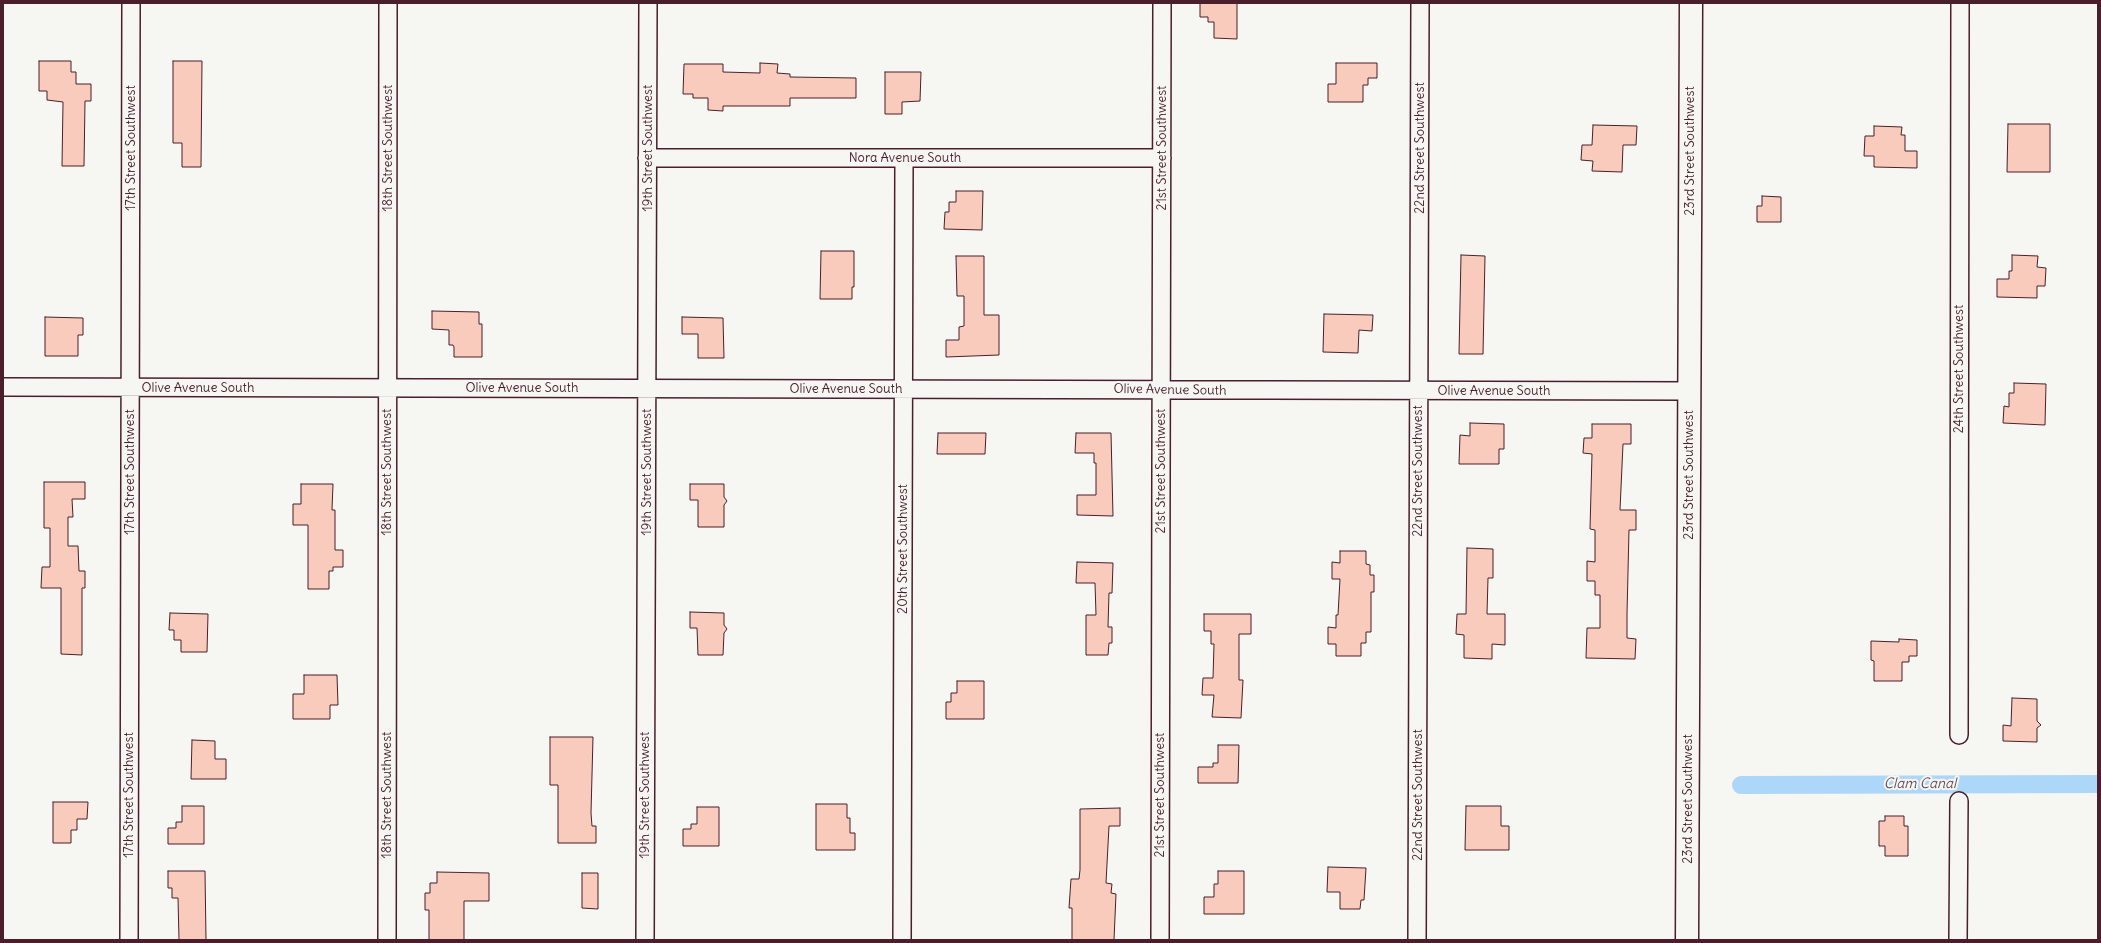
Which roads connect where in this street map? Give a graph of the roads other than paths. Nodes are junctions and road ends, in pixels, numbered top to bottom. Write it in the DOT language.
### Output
graph roads {
  1 [pos="131,3"];
  2 [pos="388,3"];
  3 [pos="648,3"];
  4 [pos="1162,3"];
  5 [pos="1420,3"];
  6 [pos="1960,3"];
  7 [pos="1690,6"];
  8 [pos="648,158"];
  9 [pos="904,158"];
  10 [pos="1162,158"];
  11 [pos="3,387"];
  12 [pos="131,388"];
  13 [pos="387,388"];
  14 [pos="647,388"];
  15 [pos="903,389"];
  16 [pos="1161,390"];
  17 [pos="1419,391"];
  18 [pos="1689,392"];
  19 [pos="1959,735"];
  20 [pos="1959,801"];
  21 [pos="128,940"];
  22 [pos="387,940"];
  23 [pos="645,940"];
  24 [pos="902,940"];
  25 [pos="1160,940"];
  26 [pos="1417,940"];
  27 [pos="1687,940"];
  28 [pos="1958,940"];
  1 -- 12 [label="street, 17th Street Southwest"];
  2 -- 13 [label="street, 18th Street Southwest"];
  3 -- 8 [label="street, 19th Street Southwest"];
  4 -- 10 [label="street, 21st Street Southwest"];
  5 -- 17 [label="street, 22nd Street Southwest"];
  6 -- 19 [label="street, 24th Street Southwest"];
  7 -- 18 [label="street, 23rd Street Southwest"];
  8 -- 9 [label="street, Nora Avenue South"];
  8 -- 14 [label="street, 19th Street Southwest"];
  9 -- 10 [label="street, Nora Avenue South"];
  9 -- 15 [label="street, 20th Street Southwest"];
  10 -- 16 [label="street, 21st Street Southwest"];
  11 -- 12 [label="street, Olive Avenue South"];
  12 -- 13 [label="street, Olive Avenue South"];
  12 -- 21 [label="street, 17th Street Southwest"];
  13 -- 14 [label="street, Olive Avenue South"];
  13 -- 22 [label="street, 18th Street Southwest"];
  14 -- 15 [label="street, Olive Avenue South"];
  14 -- 23 [label="street, 19th Street Southwest"];
  15 -- 16 [label="street, Olive Avenue South"];
  15 -- 24 [label="street, 20th Street Southwest"];
  16 -- 17 [label="street, Olive Avenue South"];
  16 -- 25 [label="street, 21st Street Southwest"];
  17 -- 18 [label="street, Olive Avenue South"];
  17 -- 26 [label="street, 22nd Street Southwest"];
  18 -- 27 [label="street, 23rd Street Southwest"];
  20 -- 28 [label="street"];
}
